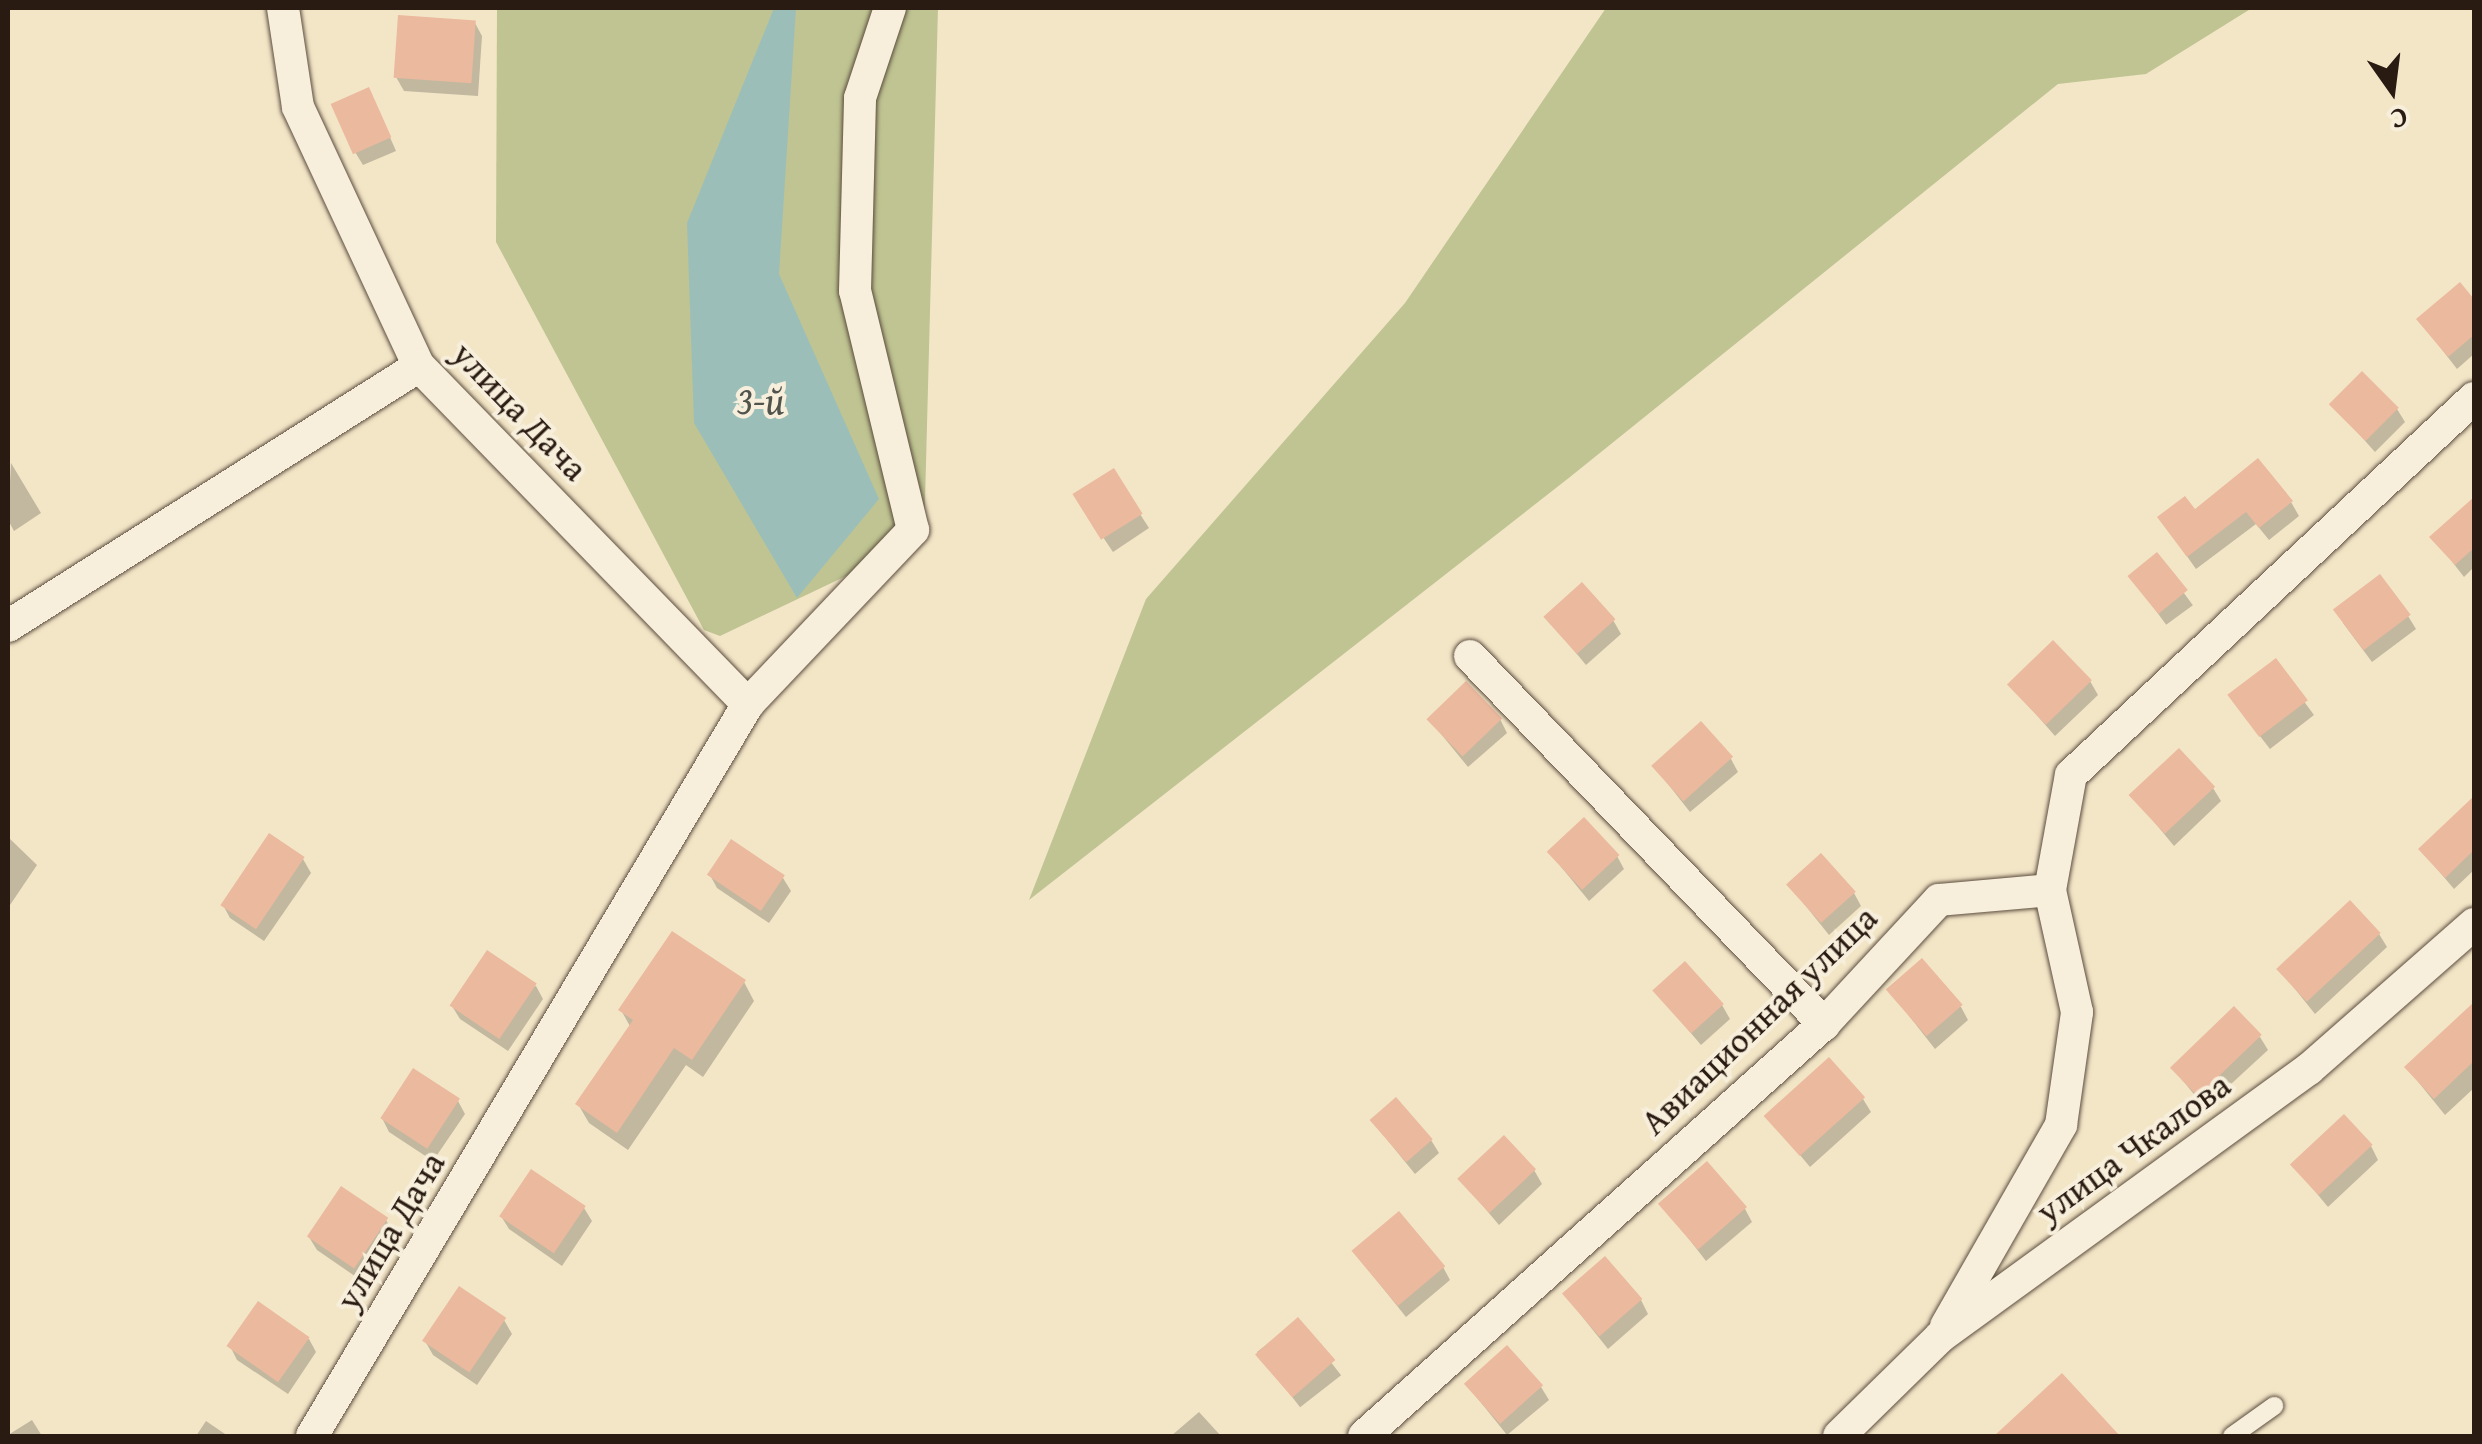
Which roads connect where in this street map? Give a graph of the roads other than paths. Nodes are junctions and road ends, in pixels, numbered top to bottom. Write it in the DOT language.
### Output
graph roads {
  1 [pos="283,8"];
  2 [pos="890,8"];
  3 [pos="419,366"];
  4 [pos="2474,398"];
  5 [pos="8,626"];
  6 [pos="1470,656"];
  7 [pos="748,704"];
  8 [pos="2050,890"];
  9 [pos="2474,924"];
  10 [pos="1824,1024"];
  11 [pos="1940,1337"];
  12 [pos="2274,1406"];
  13 [pos="312,1436"];
  14 [pos="1364,1436"];
  15 [pos="1840,1436"];
  16 [pos="2232,1436"];
  1 -- 3 [label="street, улица Дача"];
  2 -- 7 [label="street, улица Дача"];
  3 -- 5 [label="street"];
  3 -- 7 [label="street, улица Дача"];
  4 -- 8 [label="street"];
  6 -- 10 [label="street"];
  7 -- 13 [label="street, улица Дача"];
  8 -- 10 [label="street, Авиационная улица"];
  8 -- 11 [label="street"];
  9 -- 11 [label="street, улица Чкалова"];
  10 -- 14 [label="street, Авиационная улица"];
  11 -- 15 [label="street, улица Чкалова"];
  12 -- 16 [label="lane"];
}
